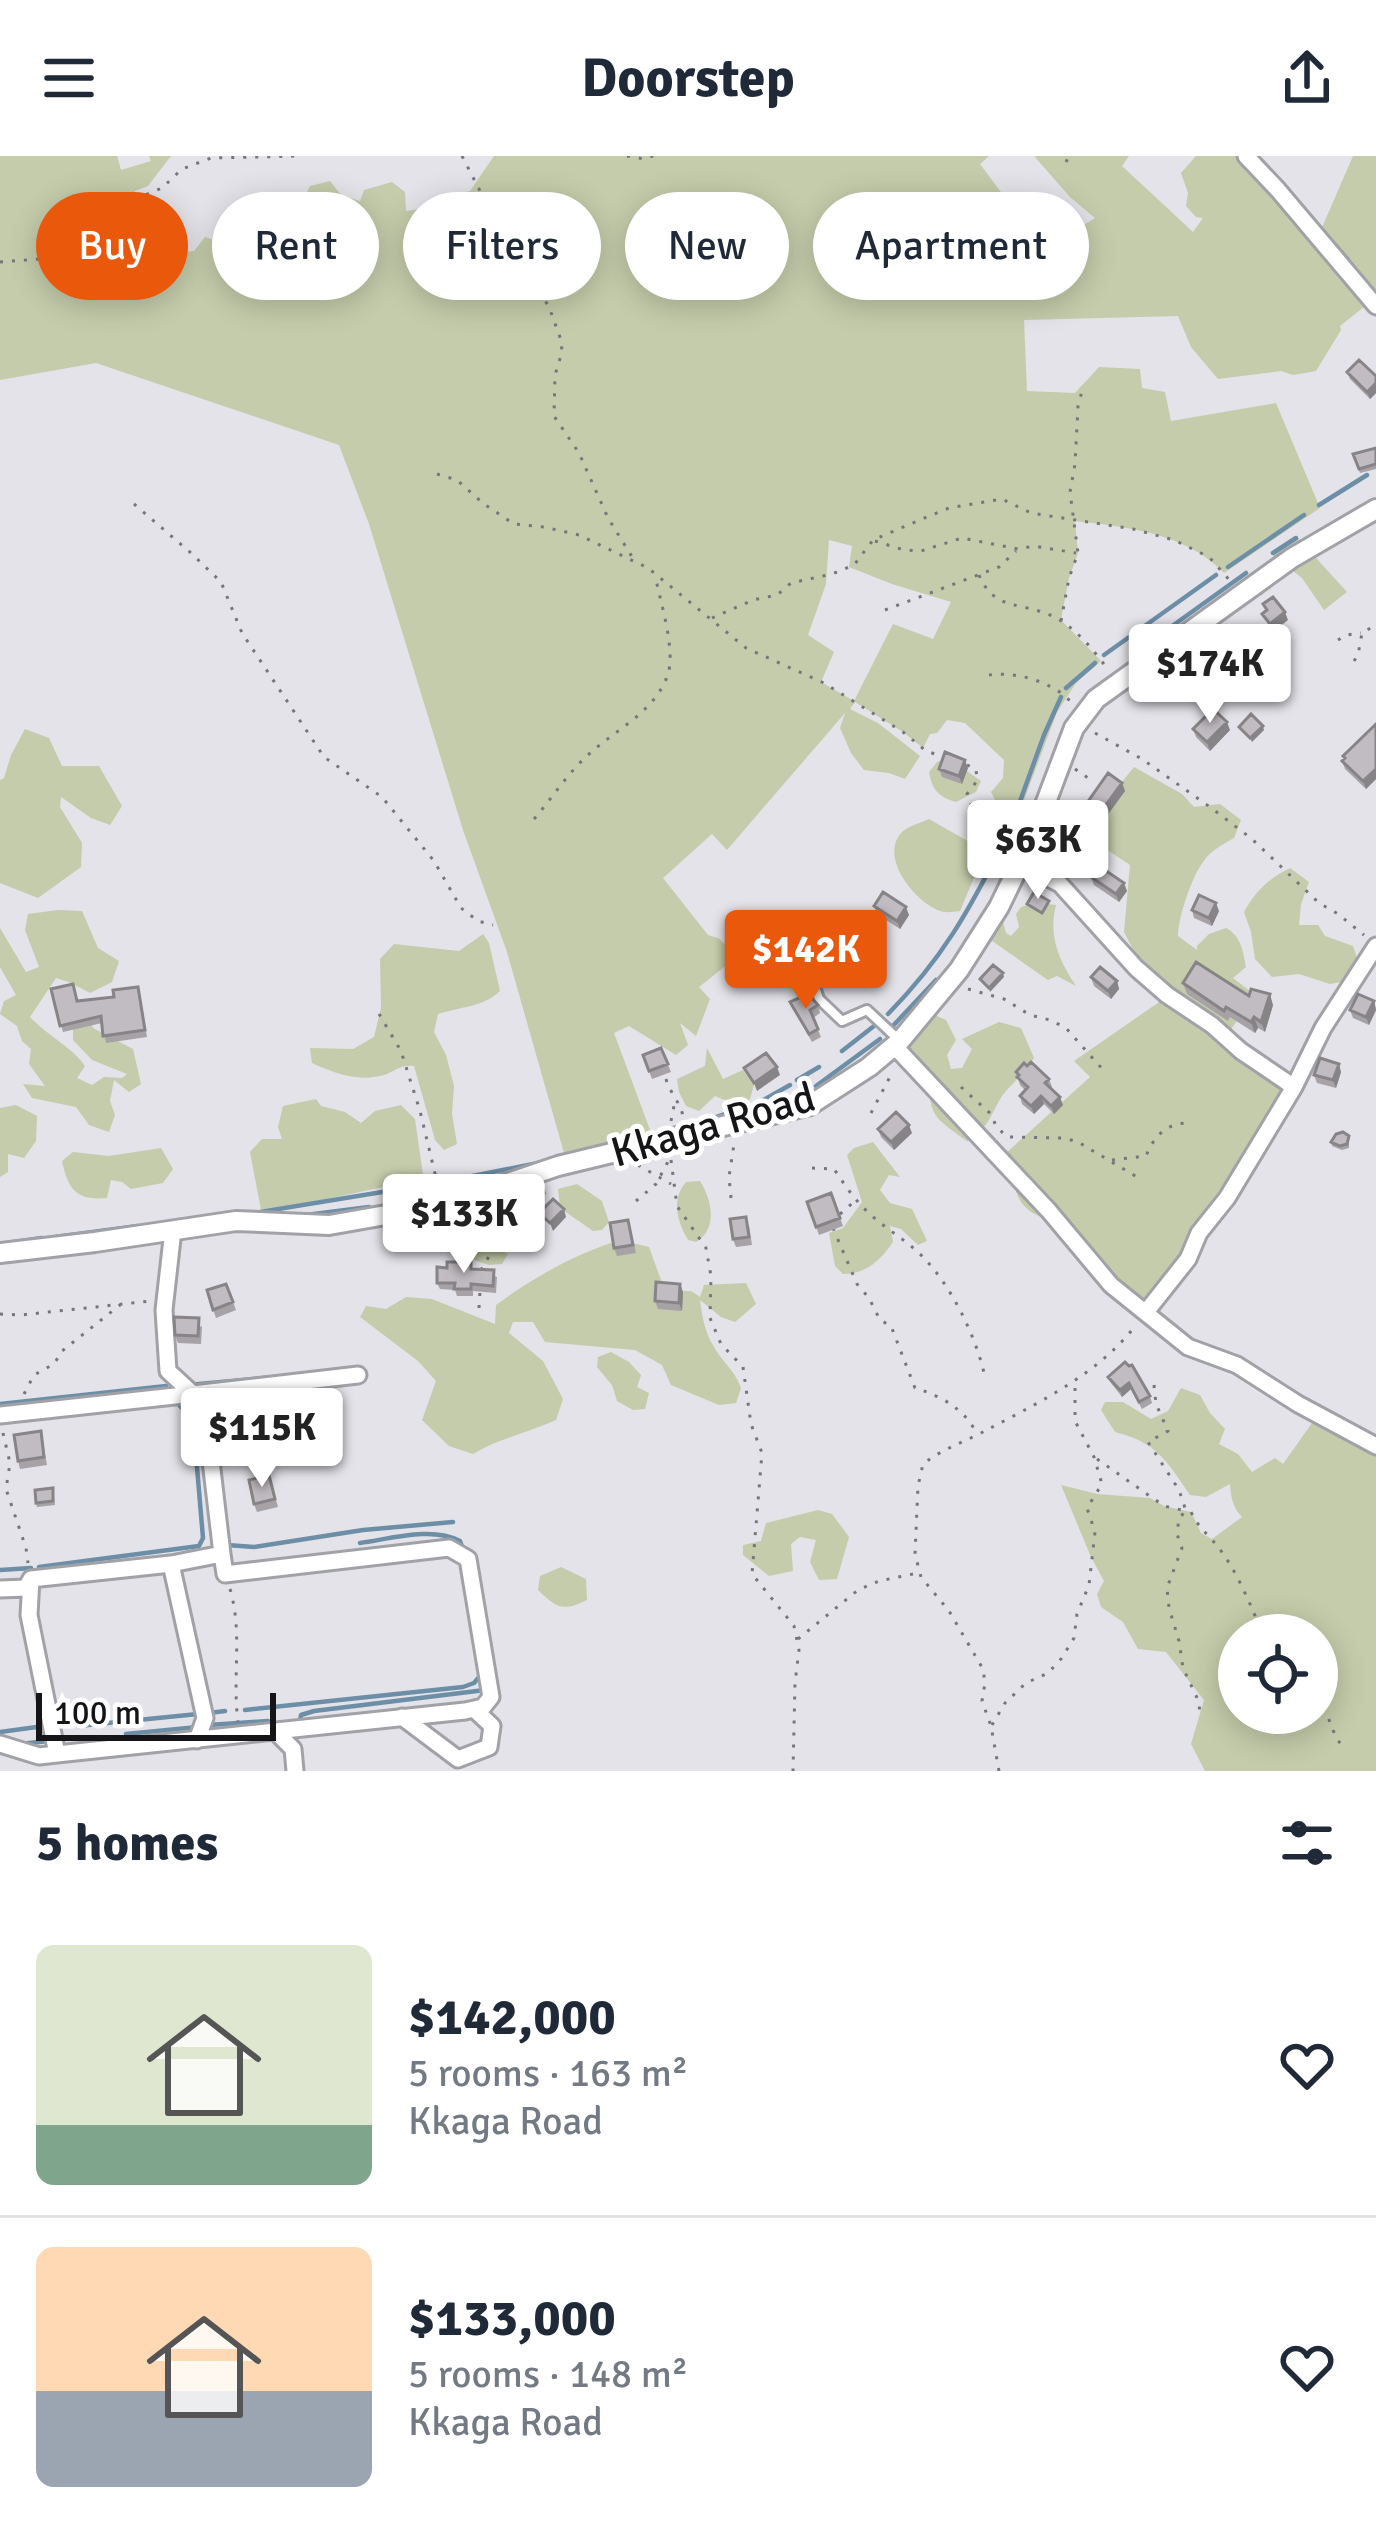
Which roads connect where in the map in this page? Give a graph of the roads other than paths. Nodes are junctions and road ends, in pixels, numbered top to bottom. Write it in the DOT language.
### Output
graph roads {
  1 [pos="1246,156"];
  2 [pos="1376,306"];
  3 [pos="1376,509"];
  4 [pos="1023,858"];
  5 [pos="1376,944"];
  6 [pos="806,960"];
  7 [pos="897,1047"];
  8 [pos="1294,1087"];
  9 [pos="173,1230"];
  10 [pos="0,1253"];
  11 [pos="1146,1312"];
  12 [pos="358,1375"];
  13 [pos="194,1394"];
  14 [pos="8,1411"];
  15 [pos="1376,1446"];
  16 [pos="221,1554"];
  17 [pos="171,1564"];
  18 [pos="31,1579"];
  19 [pos="0,1589"];
  20 [pos="474,1709"];
  21 [pos="402,1717"];
  22 [pos="305,1728"];
  23 [pos="276,1732"];
  24 [pos="197,1740"];
  25 [pos="0,1744"];
  26 [pos="293,1749"];
  27 [pos="57,1754"];
  28 [pos="296,1771"];
  1 -- 2 [label="street"];
  3 -- 4 [label="street, Kkaga Road"];
  4 -- 7 [label="street, Kkaga Road"];
  4 -- 8 [label="street"];
  5 -- 8 [label="street"];
  6 -- 7 [label="lane"];
  7 -- 9 [label="street, Kkaga Road"];
  7 -- 11 [label="street"];
  8 -- 11 [label="street"];
  9 -- 10 [label="street, Kkaga Road"];
  9 -- 13 [label="street"];
  11 -- 15 [label="street"];
  12 -- 13 [label="street"];
  13 -- 14 [label="street"];
  13 -- 16 [label="street"];
  16 -- 17 [label="street"];
  16 -- 20 [label="street"];
  17 -- 18 [label="street"];
  17 -- 24 [label="street"];
  18 -- 19 [label="street"];
  18 -- 27 [label="street"];
  20 -- 21 [label="street"];
  20 -- 21 [label="street"];
  21 -- 22 [label="street"];
  22 -- 23 [label="street"];
  22 -- 26 [label="street"];
  23 -- 24 [label="street"];
  23 -- 26 [label="street"];
  24 -- 27 [label="street"];
  25 -- 27 [label="street"];
  26 -- 28 [label="street"];
}
